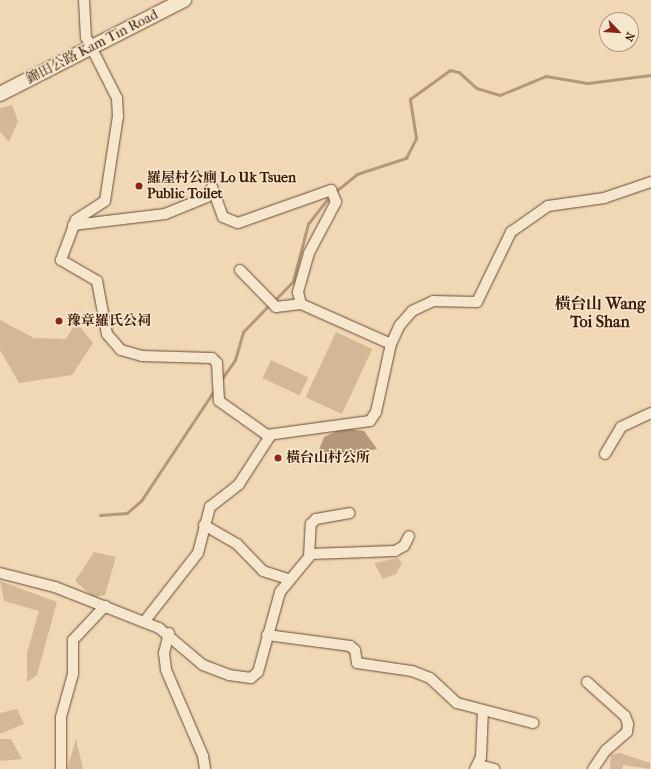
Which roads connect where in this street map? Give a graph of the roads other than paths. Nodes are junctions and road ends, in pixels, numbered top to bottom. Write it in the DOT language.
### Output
graph roads {
  1 [pos="84,0"];
  2 [pos="184,0"];
  3 [pos="92,49"];
  4 [pos="0,94"];
  5 [pos="651,182"];
  6 [pos="73,225"];
  7 [pos="240,270"];
  8 [pos="301,304"];
  9 [pos="391,344"];
  10 [pos="651,413"];
  11 [pos="270,436"];
  12 [pos="605,454"];
  13 [pos="349,514"];
  14 [pos="204,525"];
  15 [pos="409,536"];
  16 [pos="310,554"];
  17 [pos="0,573"];
  18 [pos="288,579"];
  19 [pos="106,606"];
  20 [pos="144,622"];
  21 [pos="169,633"];
  22 [pos="266,635"];
  23 [pos="587,682"];
  24 [pos="483,710"];
  25 [pos="534,723"];
  26 [pos="477,767"];
  27 [pos="61,769"];
  28 [pos="205,769"];
  29 [pos="494,769"];
  30 [pos="593,769"];
  1 -- 3 [label="street"];
  2 -- 3 [label="main road, 錦田公路 Kam Tin Road"];
  3 -- 4 [label="main road, 錦田公路 Kam Tin Road"];
  3 -- 6 [label="street"];
  5 -- 9 [label="street"];
  6 -- 8 [label="street"];
  6 -- 11 [label="street"];
  7 -- 8 [label="street"];
  8 -- 9 [label="street"];
  9 -- 11 [label="street"];
  10 -- 12 [label="street"];
  11 -- 14 [label="street"];
  13 -- 16 [label="street"];
  14 -- 18 [label="street"];
  14 -- 20 [label="street"];
  15 -- 16 [label="street"];
  16 -- 18 [label="street"];
  17 -- 19 [label="street"];
  18 -- 22 [label="street"];
  19 -- 20 [label="street"];
  19 -- 27 [label="street"];
  20 -- 21 [label="street"];
  21 -- 22 [label="street"];
  21 -- 28 [label="street"];
  22 -- 24 [label="street"];
  23 -- 30 [label="street"];
  24 -- 25 [label="street"];
  24 -- 26 [label="street"];
  26 -- 29 [label="street"];
}
